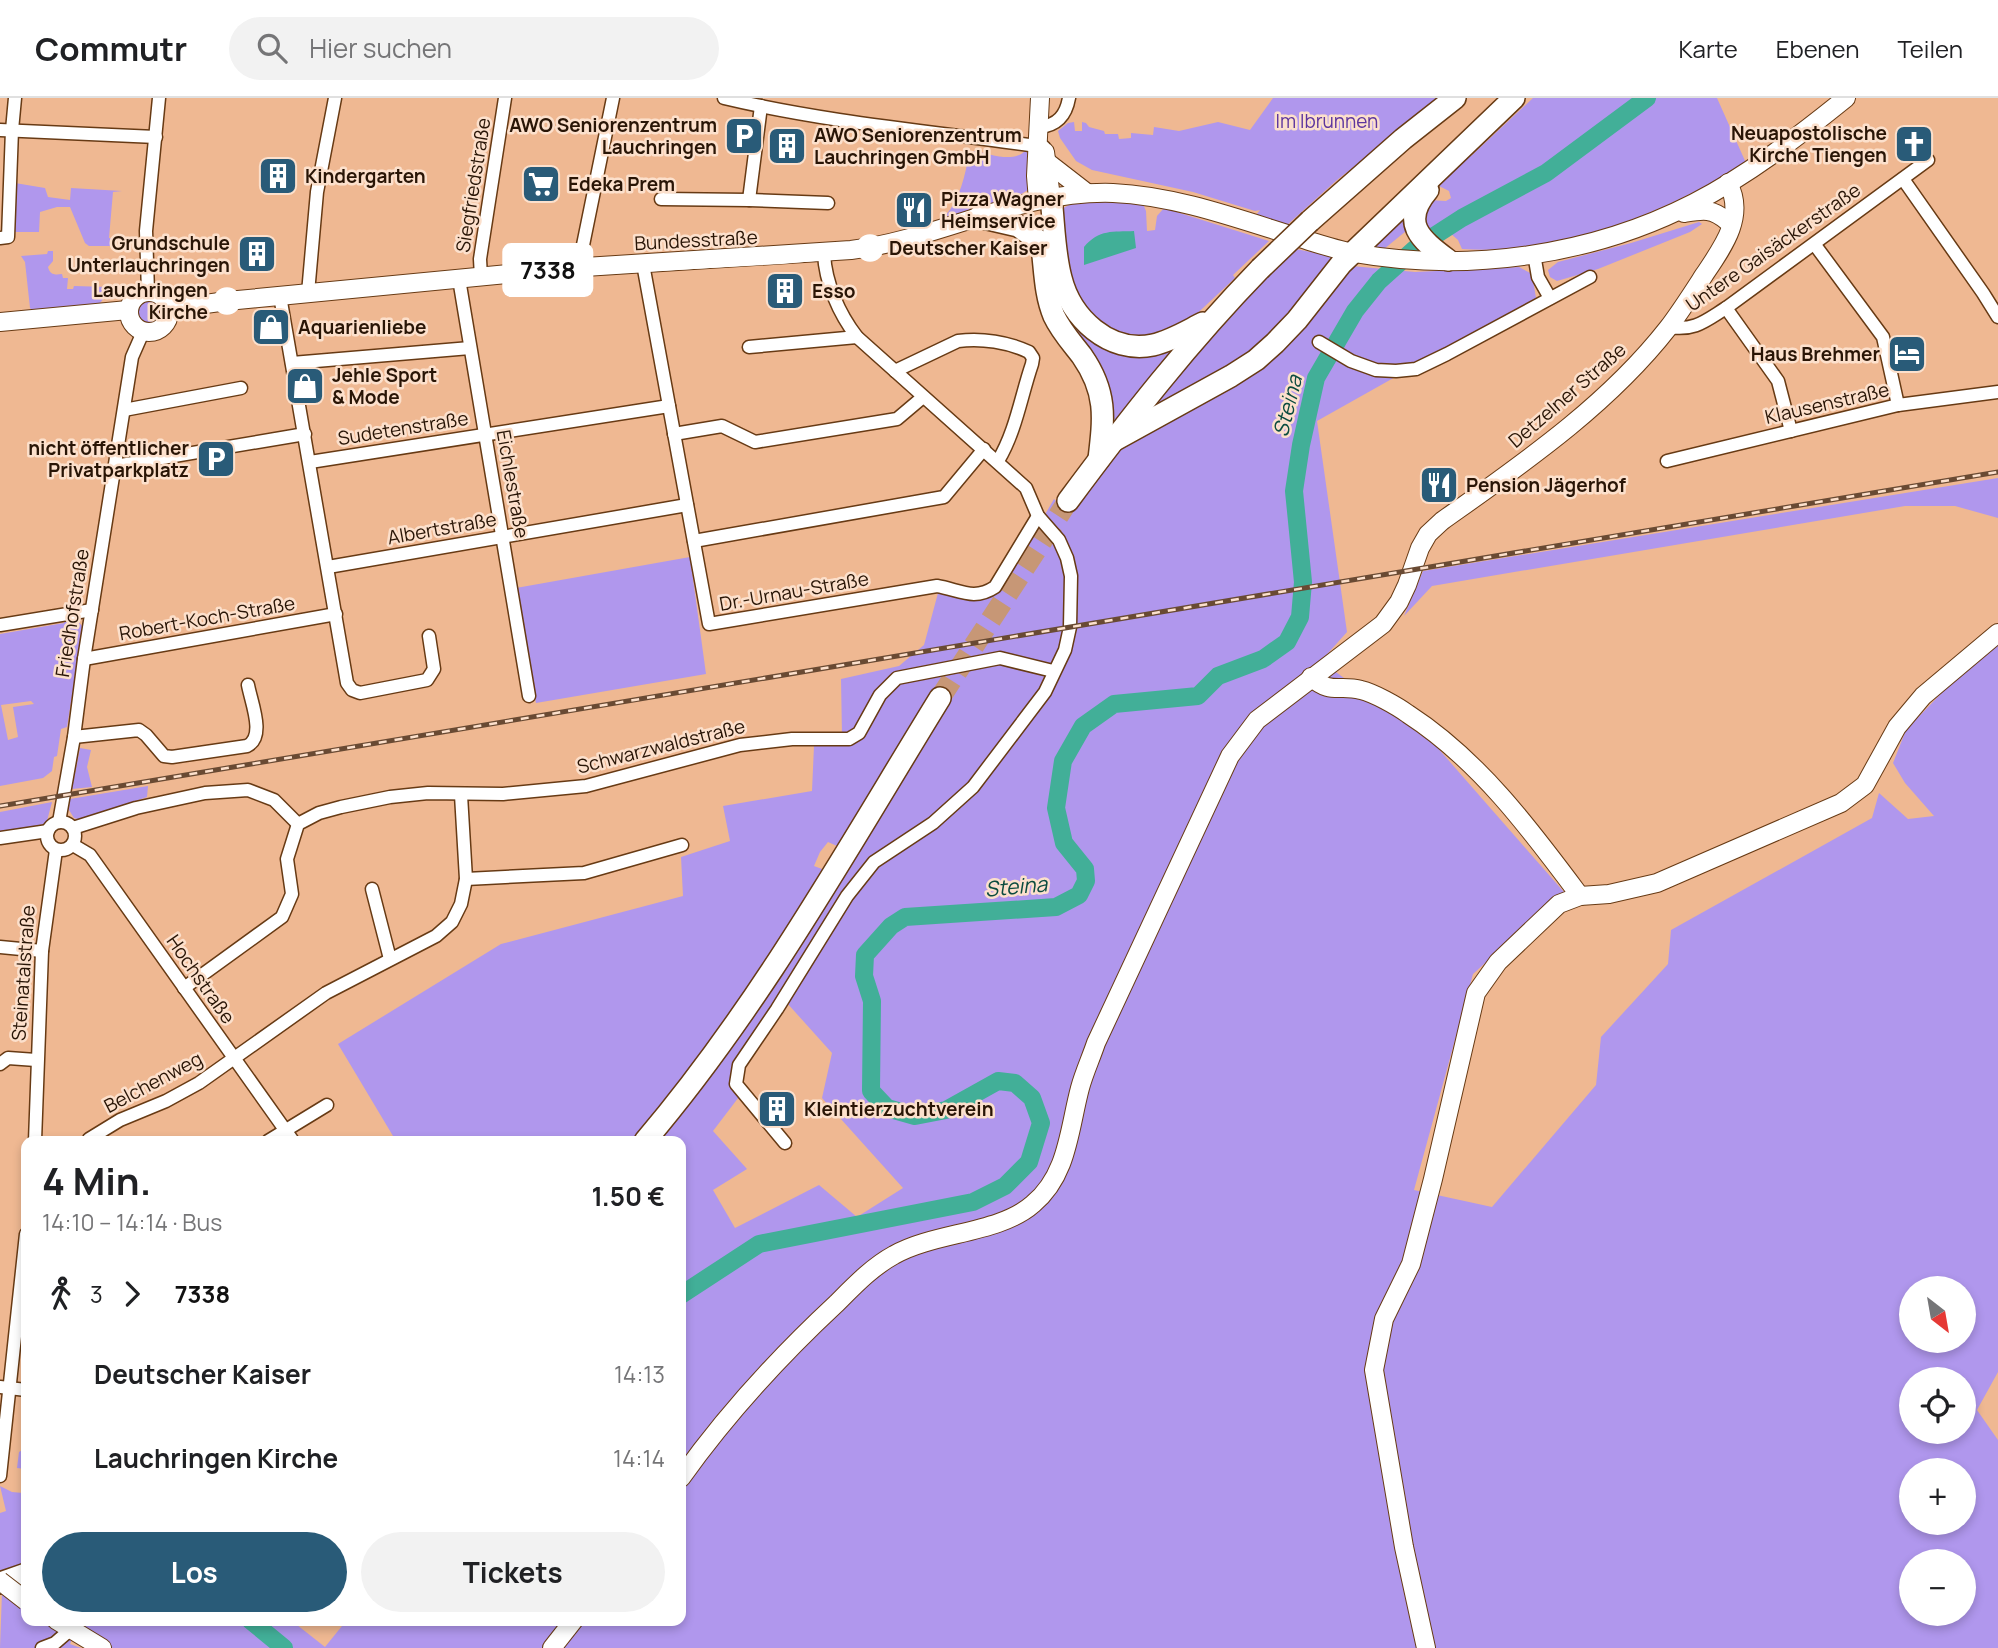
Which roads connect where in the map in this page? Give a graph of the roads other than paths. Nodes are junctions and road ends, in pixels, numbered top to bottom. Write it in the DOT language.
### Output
graph roads {
  1 [pos="15,98"];
  2 [pos="159,98"];
  3 [pos="335,98"];
  4 [pos="505,98"];
  5 [pos="612,98"];
  6 [pos="724,98"];
  7 [pos="1040,98"];
  8 [pos="1069,98"];
  9 [pos="1455,98"];
  10 [pos="1514,98"];
  11 [pos="1522,98"];
  12 [pos="1846,98"];
  13 [pos="761,106"];
  14 [pos="1040,127"];
  15 [pos="6,130"];
  16 [pos="156,137"];
  17 [pos="1043,152"];
  18 [pos="1928,160"];
  19 [pos="1903,179"];
  20 [pos="1721,188"];
  21 [pos="1087,193"];
  22 [pos="1045,198"];
  23 [pos="662,199"];
  24 [pos="749,200"];
  25 [pos="828,203"];
  26 [pos="1667,215"];
  27 [pos="979,217"];
  28 [pos="1729,226"];
  29 [pos="4,238"];
  30 [pos="1042,243"];
  31 [pos="1815,245"];
  32 [pos="824,253"];
  33 [pos="1353,253"];
  34 [pos="1534,254"];
  35 [pos="1440,258"];
  36 [pos="643,264"];
  37 [pos="582,267"];
  38 [pos="481,277"];
  39 [pos="1590,277"];
  40 [pos="459,279"];
  41 [pos="148,292"];
  42 [pos="308,293"];
  43 [pos="279,296"];
  44 [pos="1550,298"];
  45 [pos="1726,308"];
  46 [pos="169,309"];
  47 [pos="128,310"];
  48 [pos="1217,315"];
  49 [pos="1998,317"];
  50 [pos="0,322"];
  51 [pos="1669,327"];
  52 [pos="144,332"];
  53 [pos="857,337"];
  54 [pos="1319,342"];
  55 [pos="470,348"];
  56 [pos="749,348"];
  57 [pos="292,363"];
  58 [pos="895,370"];
  59 [pos="241,388"];
  60 [pos="1998,392"];
  61 [pos="923,397"];
  62 [pos="669,405"];
  63 [pos="1898,405"];
  64 [pos="124,410"];
  65 [pos="1791,431"];
  66 [pos="485,434"];
  67 [pos="674,434"];
  68 [pos="305,435"];
  69 [pos="1112,441"];
  70 [pos="984,449"];
  71 [pos="1099,460"];
  72 [pos="998,461"];
  73 [pos="1667,461"];
  74 [pos="310,462"];
  75 [pos="115,467"];
  76 [pos="1068,501"];
  77 [pos="687,505"];
  78 [pos="1038,516"];
  79 [pos="502,537"];
  80 [pos="694,541"];
  81 [pos="328,567"];
  82 [pos="92,610"];
  83 [pos="336,614"];
  84 [pos="0,625"];
  85 [pos="1998,632"];
  86 [pos="429,636"];
  87 [pos="84,659"];
  88 [pos="1053,671"];
  89 [pos="1311,677"];
  90 [pos="248,685"];
  91 [pos="529,696"];
  92 [pos="940,698"];
  93 [pos="74,737"];
  94 [pos="461,795"];
  95 [pos="58,822"];
  96 [pos="298,824"];
  97 [pos="73,828"];
  98 [pos="48,831"];
  99 [pos="0,838"];
  100 [pos="73,845"];
  101 [pos="682,845"];
  102 [pos="56,850"];
  103 [pos="466,879"];
  104 [pos="372,889"];
  105 [pos="1580,895"];
  106 [pos="0,947"];
  107 [pos="41,951"];
  108 [pos="390,959"];
  109 [pos="184,988"];
  110 [pos="235,1059"];
  111 [pos="36,1060"];
  112 [pos="0,1064"];
  113 [pos="327,1105"];
  114 [pos="35,1136"];
  115 [pos="94,1136"];
  116 [pos="289,1136"];
  117 [pos="649,1136"];
  118 [pos="785,1143"];
  119 [pos="21,1271"];
  120 [pos="5,1388"];
  121 [pos="686,1471"];
  122 [pos="0,1476"];
  123 [pos="21,1576"];
  124 [pos="0,1582"];
  125 [pos="21,1597"];
  126 [pos="63,1626"];
  127 [pos="65,1626"];
  128 [pos="569,1626"];
  129 [pos="42,1648"];
  130 [pos="102,1648"];
  131 [pos="552,1648"];
  132 [pos="1426,1648"];
  1 -- 15 [label="street"];
  2 -- 16 [label="street"];
  3 -- 42 [label="street"];
  4 -- 38 [label="street, Siegfriedstraße"];
  5 -- 37 [label="street"];
  6 -- 13 [label="street"];
  7 -- 14 [label="main road"];
  8 -- 14 [label="street"];
  9 -- 48 [label="highway, bridge"];
  10 -- 33 [label="highway"];
  11 -- 35 [label="highway"];
  12 -- 20 [label="main road"];
  13 -- 17 [label="street"];
  13 -- 24 [label="street"];
  14 -- 17 [label="main road"];
  15 -- 16 [label="street"];
  15 -- 29 [label="street"];
  16 -- 41 [label="street"];
  17 -- 21 [label="main road"];
  17 -- 22 [label="main road"];
  18 -- 19 [label="street, Untere Gaisäckerstraße"];
  19 -- 31 [label="street, Untere Gaisäckerstraße"];
  19 -- 49 [label="street"];
  20 -- 26 [label="main road"];
  20 -- 28 [label="main road"];
  21 -- 22 [label="main road, Bundesstraße"];
  21 -- 33 [label="main road, Bundesstraße"];
  22 -- 27 [label="main road, Bundesstraße"];
  22 -- 30 [label="highway"];
  22 -- 48 [label="highway"];
  23 -- 24 [label="street"];
  24 -- 25 [label="street"];
  26 -- 28 [label="main road"];
  26 -- 34 [label="main road, Bundesstraße"];
  27 -- 30 [label="highway"];
  27 -- 32 [label="main road, Bundesstraße"];
  28 -- 51 [label="main road, Detzelner Straße"];
  30 -- 71 [label="highway"];
  31 -- 45 [label="street, Untere Gaisäckerstraße"];
  31 -- 63 [label="street"];
  32 -- 36 [label="main road, Bundesstraße"];
  32 -- 53 [label="street"];
  33 -- 35 [label="main road, Bundesstraße"];
  33 -- 69 [label="highway"];
  34 -- 35 [label="main road, Bundesstraße"];
  34 -- 44 [label="street"];
  36 -- 37 [label="main road, Bundesstraße"];
  36 -- 62 [label="street, Dr.-Urnau-Straße"];
  37 -- 38 [label="main road, Bundesstraße"];
  38 -- 40 [label="main road, Bundesstraße"];
  39 -- 44 [label="street"];
  40 -- 42 [label="main road, Bundesstraße"];
  40 -- 55 [label="street, Eichlestraße"];
  41 -- 46 [label="main road"];
  41 -- 47 [label="main road"];
  42 -- 43 [label="main road, Bundesstraße"];
  43 -- 46 [label="main road, Bundesstraße"];
  43 -- 57 [label="street"];
  44 -- 54 [label="street"];
  45 -- 51 [label="street, Untere Gaisäckerstraße"];
  45 -- 65 [label="street"];
  46 -- 52 [label="main road"];
  47 -- 50 [label="main road"];
  47 -- 52 [label="main road"];
  48 -- 69 [label="highway"];
  51 -- 89 [label="main road, Detzelner Straße"];
  52 -- 64 [label="street, Friedhofstraße"];
  53 -- 56 [label="street"];
  53 -- 58 [label="street"];
  55 -- 57 [label="street"];
  55 -- 66 [label="street, Eichlestraße"];
  57 -- 68 [label="street"];
  58 -- 61 [label="street"];
  58 -- 72 [label="street"];
  59 -- 64 [label="street"];
  60 -- 63 [label="street, Klausenstraße"];
  61 -- 67 [label="street"];
  61 -- 70 [label="street"];
  62 -- 66 [label="street, Sudetenstraße"];
  62 -- 67 [label="street, Dr.-Urnau-Straße"];
  63 -- 65 [label="street, Klausenstraße"];
  64 -- 75 [label="street, Friedhofstraße"];
  65 -- 73 [label="street, Klausenstraße"];
  66 -- 74 [label="street, Sudetenstraße"];
  66 -- 79 [label="street, Eichlestraße"];
  67 -- 77 [label="street, Dr.-Urnau-Straße"];
  68 -- 74 [label="street"];
  68 -- 75 [label="street"];
  69 -- 71 [label="highway"];
  70 -- 72 [label="street"];
  70 -- 80 [label="street"];
  71 -- 76 [label="highway"];
  72 -- 78 [label="street"];
  74 -- 81 [label="street"];
  75 -- 82 [label="street, Friedhofstraße"];
  77 -- 79 [label="street, Albertstraße"];
  77 -- 80 [label="street, Dr.-Urnau-Straße"];
  78 -- 80 [label="street, Dr.-Urnau-Straße"];
  78 -- 88 [label="street"];
  79 -- 81 [label="street, Albertstraße"];
  79 -- 91 [label="street, Eichlestraße"];
  81 -- 83 [label="street"];
  82 -- 84 [label="street"];
  82 -- 87 [label="street, Friedhofstraße"];
  83 -- 86 [label="street"];
  83 -- 87 [label="street, Robert-Koch-Straße"];
  85 -- 105 [label="main road"];
  87 -- 93 [label="street, Friedhofstraße"];
  88 -- 94 [label="street, Schwarzwaldstraße"];
  88 -- 118 [label="street"];
  89 -- 105 [label="main road"];
  89 -- 121 [label="main road, Detzelner Straße"];
  90 -- 93 [label="street"];
  92 -- 117 [label="highway"];
  93 -- 95 [label="street, Friedhofstraße"];
  94 -- 96 [label="street, Schwarzwaldstraße"];
  94 -- 103 [label="street, Belchenweg"];
  95 -- 97 [label="street"];
  95 -- 98 [label="street"];
  96 -- 97 [label="street"];
  96 -- 109 [label="street"];
  97 -- 100 [label="street"];
  98 -- 99 [label="street"];
  98 -- 102 [label="street"];
  100 -- 102 [label="street"];
  100 -- 109 [label="street, Hochstraße"];
  101 -- 103 [label="street"];
  102 -- 107 [label="street, Steinatalstraße"];
  103 -- 108 [label="street, Belchenweg"];
  104 -- 108 [label="street"];
  105 -- 132 [label="main road"];
  106 -- 107 [label="street"];
  107 -- 111 [label="street, Steinatalstraße"];
  108 -- 110 [label="street, Belchenweg"];
  109 -- 110 [label="street, Hochstraße"];
  110 -- 115 [label="street, Belchenweg"];
  110 -- 116 [label="street, Hochstraße"];
  111 -- 112 [label="street"];
  111 -- 114 [label="street, Steinatalstraße"];
  113 -- 116 [label="street"];
  119 -- 120 [label="street"];
  120 -- 122 [label="street"];
  123 -- 124 [label="highway"];
  124 -- 125 [label="main road, bridge"];
  126 -- 129 [label="street"];
  127 -- 130 [label="main road"];
  128 -- 131 [label="main road"];
}
